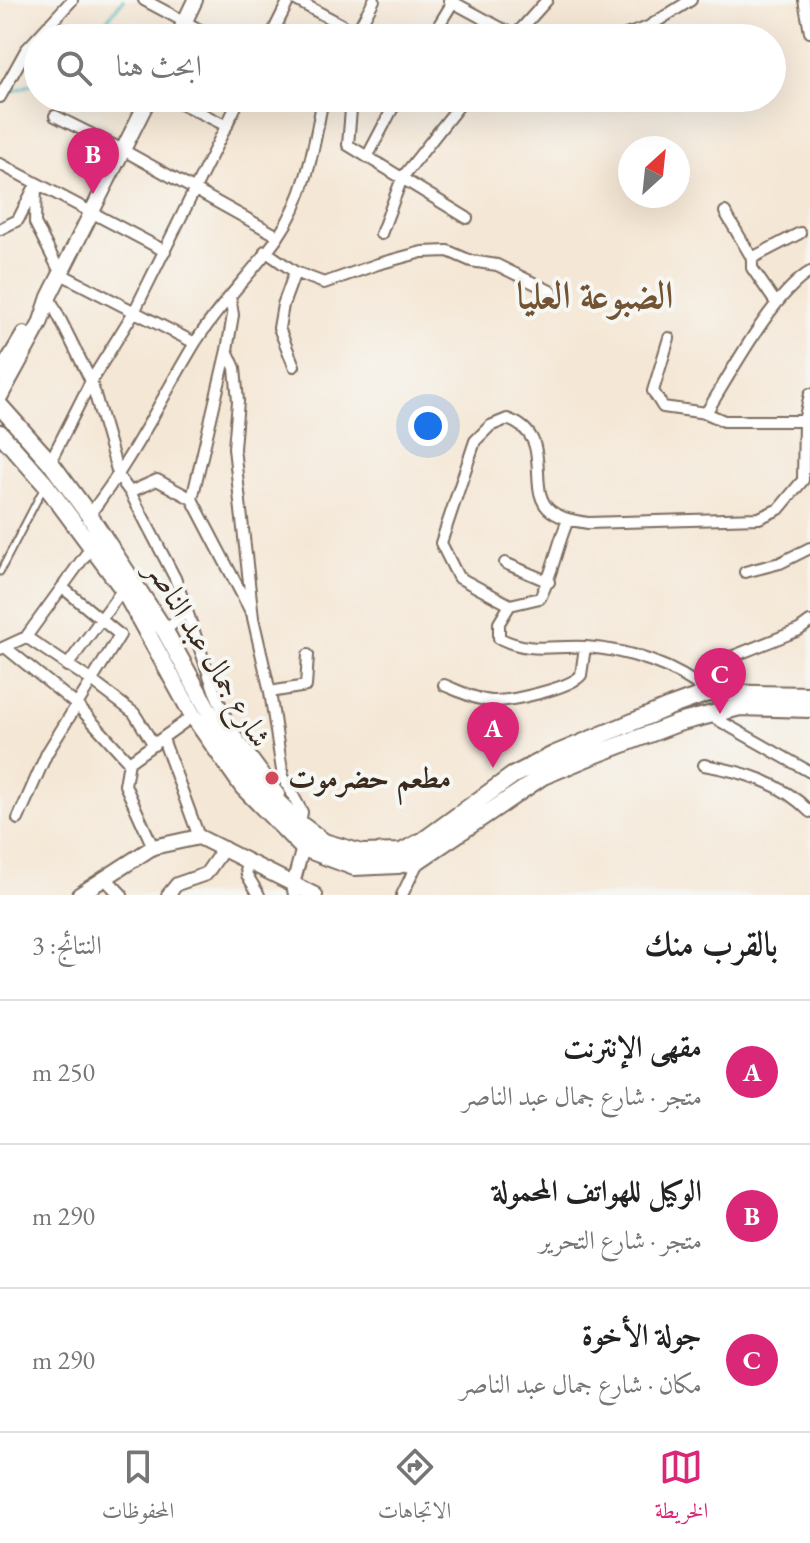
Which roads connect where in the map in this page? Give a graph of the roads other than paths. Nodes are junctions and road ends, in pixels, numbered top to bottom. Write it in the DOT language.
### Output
graph roads {
  1 [pos="72,0"];
  2 [pos="144,0"];
  3 [pos="195,0"];
  4 [pos="289,0"];
  5 [pos="296,0"];
  6 [pos="374,0"];
  7 [pos="547,0"];
  8 [pos="691,0"];
  9 [pos="804,0"];
  10 [pos="451,1"];
  11 [pos="184,21"];
  12 [pos="50,24"];
  13 [pos="183,24"];
  14 [pos="189,24"];
  15 [pos="277,24"];
  16 [pos="336,24"];
  17 [pos="364,24"];
  18 [pos="439,24"];
  19 [pos="492,24"];
  20 [pos="526,24"];
  21 [pos="653,24"];
  22 [pos="810,32"];
  23 [pos="24,53"];
  24 [pos="2,89"];
  25 [pos="142,112"];
  26 [pos="198,112"];
  27 [pos="234,112"];
  28 [pos="320,112"];
  29 [pos="351,112"];
  30 [pos="391,112"];
  31 [pos="454,112"];
  32 [pos="55,116"];
  33 [pos="227,126"];
  34 [pos="123,150"];
  35 [pos="367,157"];
  36 [pos="0,164"];
  37 [pos="402,178"];
  38 [pos="36,184"];
  39 [pos="195,192"];
  40 [pos="92,212"];
  41 [pos="725,212"];
  42 [pos="467,218"];
  43 [pos="0,229"];
  44 [pos="800,233"];
  45 [pos="381,234"];
  46 [pos="278,236"];
  47 [pos="165,251"];
  48 [pos="265,251"];
  49 [pos="752,258"];
  50 [pos="295,272"];
  51 [pos="810,272"];
  52 [pos="61,274"];
  53 [pos="552,292"];
  54 [pos="230,296"];
  55 [pos="49,297"];
  56 [pos="776,303"];
  57 [pos="134,312"];
  58 [pos="669,338"];
  59 [pos="195,343"];
  60 [pos="227,350"];
  61 [pos="294,366"];
  62 [pos="0,374"];
  63 [pos="91,381"];
  64 [pos="810,394"];
  65 [pos="0,397"];
  66 [pos="0,406"];
  67 [pos="706,413"];
  68 [pos="804,421"];
  69 [pos="0,433"];
  70 [pos="50,462"];
  71 [pos="119,477"];
  72 [pos="806,480"];
  73 [pos="45,484"];
  74 [pos="130,492"];
  75 [pos="192,499"];
  76 [pos="89,515"];
  77 [pos="568,520"];
  78 [pos="92,546"];
  79 [pos="810,548"];
  80 [pos="505,563"];
  81 [pos="0,572"];
  82 [pos="745,572"];
  83 [pos="549,582"];
  84 [pos="63,588"];
  85 [pos="123,589"];
  86 [pos="510,605"];
  87 [pos="187,611"];
  88 [pos="253,618"];
  89 [pos="99,619"];
  90 [pos="810,622"];
  91 [pos="165,631"];
  92 [pos="26,637"];
  93 [pos="585,647"];
  94 [pos="2,648"];
  95 [pos="308,655"];
  96 [pos="67,666"];
  97 [pos="92,681"];
  98 [pos="444,685"];
  99 [pos="702,688"];
  100 [pos="270,692"];
  101 [pos="810,695"];
  102 [pos="78,706"];
  103 [pos="810,709"];
  104 [pos="193,716"];
  105 [pos="711,716"];
  106 [pos="159,742"];
  107 [pos="129,762"];
  108 [pos="704,765"];
  109 [pos="810,772"];
  110 [pos="810,812"];
  111 [pos="18,819"];
  112 [pos="303,824"];
  113 [pos="199,837"];
  114 [pos="153,847"];
  115 [pos="224,848"];
  116 [pos="303,848"];
  117 [pos="419,860"];
  118 [pos="245,861"];
  119 [pos="105,878"];
  120 [pos="294,889"];
  121 [pos="79,895"];
  122 [pos="121,895"];
  123 [pos="168,895"];
  124 [pos="259,895"];
  125 [pos="315,895"];
  126 [pos="402,895"];
  1 -- 12 [label="street"];
  2 -- 11 [label="street"];
  3 -- 11 [label="main road"];
  4 -- 15 [label="street"];
  5 -- 16 [label="street"];
  6 -- 17 [label="street"];
  7 -- 20 [label="street"];
  8 -- 21 [label="street"];
  9 -- 22 [label="street"];
  10 -- 18 [label="street"];
  10 -- 19 [label="street"];
  11 -- 13 [label="main road"];
  11 -- 14 [label="street"];
  23 -- 24 [label="street"];
  25 -- 34 [label="main road"];
  26 -- 33 [label="street"];
  27 -- 33 [label="street"];
  28 -- 46 [label="street"];
  29 -- 35 [label="street"];
  30 -- 35 [label="street"];
  31 -- 37 [label="street"];
  32 -- 34 [label="street"];
  33 -- 39 [label="street"];
  34 -- 39 [label="street"];
  34 -- 40 [label="main road"];
  35 -- 37 [label="street"];
  36 -- 38 [label="street"];
  37 -- 42 [label="street"];
  37 -- 45 [label="street"];
  38 -- 40 [label="street"];
  38 -- 43 [label="street"];
  38 -- 52 [label="street"];
  39 -- 46 [label="street"];
  39 -- 47 [label="street"];
  40 -- 47 [label="street"];
  40 -- 52 [label="main road"];
  41 -- 49 [label="street"];
  44 -- 49 [label="street"];
  46 -- 48 [label="street"];
  47 -- 57 [label="street"];
  48 -- 50 [label="street"];
  48 -- 54 [label="street"];
  49 -- 56 [label="street"];
  50 -- 53 [label="street"];
  50 -- 61 [label="street"];
  51 -- 56 [label="street"];
  52 -- 55 [label="main road"];
  52 -- 57 [label="street"];
  54 -- 59 [label="street"];
  54 -- 60 [label="street"];
  55 -- 62 [label="main road"];
  55 -- 63 [label="street"];
  55 -- 65 [label="main road"];
  56 -- 67 [label="street"];
  57 -- 59 [label="street"];
  57 -- 63 [label="street"];
  58 -- 67 [label="street"];
  59 -- 71 [label="street"];
  60 -- 75 [label="street"];
  60 -- 88 [label="street"];
  63 -- 70 [label="street"];
  63 -- 71 [label="street"];
  64 -- 68 [label="street"];
  66 -- 70 [label="main road, شارع جمال عبد الناصر"];
  67 -- 68 [label="street"];
  68 -- 72 [label="street"];
  69 -- 73 [label="main road, شارع جمال عبد الناصر"];
  70 -- 76 [label="main road, شارع جمال عبد الناصر"];
  71 -- 74 [label="street"];
  71 -- 76 [label="street"];
  72 -- 77 [label="street"];
  73 -- 78 [label="main road, شارع جمال عبد الناصر"];
  73 -- 81 [label="lane"];
  74 -- 75 [label="street"];
  74 -- 87 [label="street"];
  75 -- 88 [label="street"];
  76 -- 91 [label="main road, شارع جمال عبد الناصر"];
  77 -- 83 [label="street"];
  77 -- 86 [label="street"];
  78 -- 84 [label="street"];
  78 -- 85 [label="main road, شارع جمال عبد الناصر"];
  79 -- 82 [label="street"];
  80 -- 83 [label="street"];
  83 -- 86 [label="street"];
  84 -- 89 [label="street"];
  84 -- 92 [label="street"];
  85 -- 89 [label="street"];
  85 -- 104 [label="main road, شارع جمال عبد الناصر"];
  86 -- 93 [label="street"];
  87 -- 91 [label="street"];
  87 -- 112 [label="street"];
  88 -- 100 [label="street"];
  89 -- 96 [label="street"];
  89 -- 97 [label="street"];
  90 -- 99 [label="street"];
  91 -- 112 [label="main road, شارع جمال عبد الناصر"];
  92 -- 94 [label="street"];
  92 -- 96 [label="street"];
  93 -- 98 [label="street"];
  93 -- 99 [label="street"];
  94 -- 102 [label="street"];
  95 -- 100 [label="street"];
  96 -- 97 [label="street"];
  97 -- 102 [label="street"];
  97 -- 106 [label="street"];
  99 -- 101 [label="main road, شارع جمال عبد الناصر"];
  99 -- 105 [label="main road"];
  99 -- 112 [label="main road, شارع جمال عبد الناصر"];
  100 -- 112 [label="street"];
  102 -- 107 [label="street"];
  102 -- 111 [label="street"];
  103 -- 105 [label="main road, شارع جمال عبد الناصر"];
  104 -- 106 [label="street"];
  104 -- 116 [label="main road, شارع جمال عبد الناصر"];
  105 -- 109 [label="street"];
  105 -- 117 [label="main road, شارع جمال عبد الناصر"];
  106 -- 107 [label="street"];
  106 -- 113 [label="street"];
  107 -- 114 [label="street"];
  108 -- 110 [label="street"];
  112 -- 116 [label="street"];
  113 -- 114 [label="main road"];
  113 -- 115 [label="main road"];
  114 -- 119 [label="main road"];
  115 -- 118 [label="main road"];
  115 -- 123 [label="street"];
  116 -- 117 [label="main road, شارع جمال عبد الناصر"];
  116 -- 120 [label="street"];
  117 -- 126 [label="street"];
  118 -- 120 [label="main road"];
  118 -- 124 [label="street"];
  119 -- 121 [label="main road"];
  119 -- 122 [label="street"];
  120 -- 125 [label="main road"];
}
